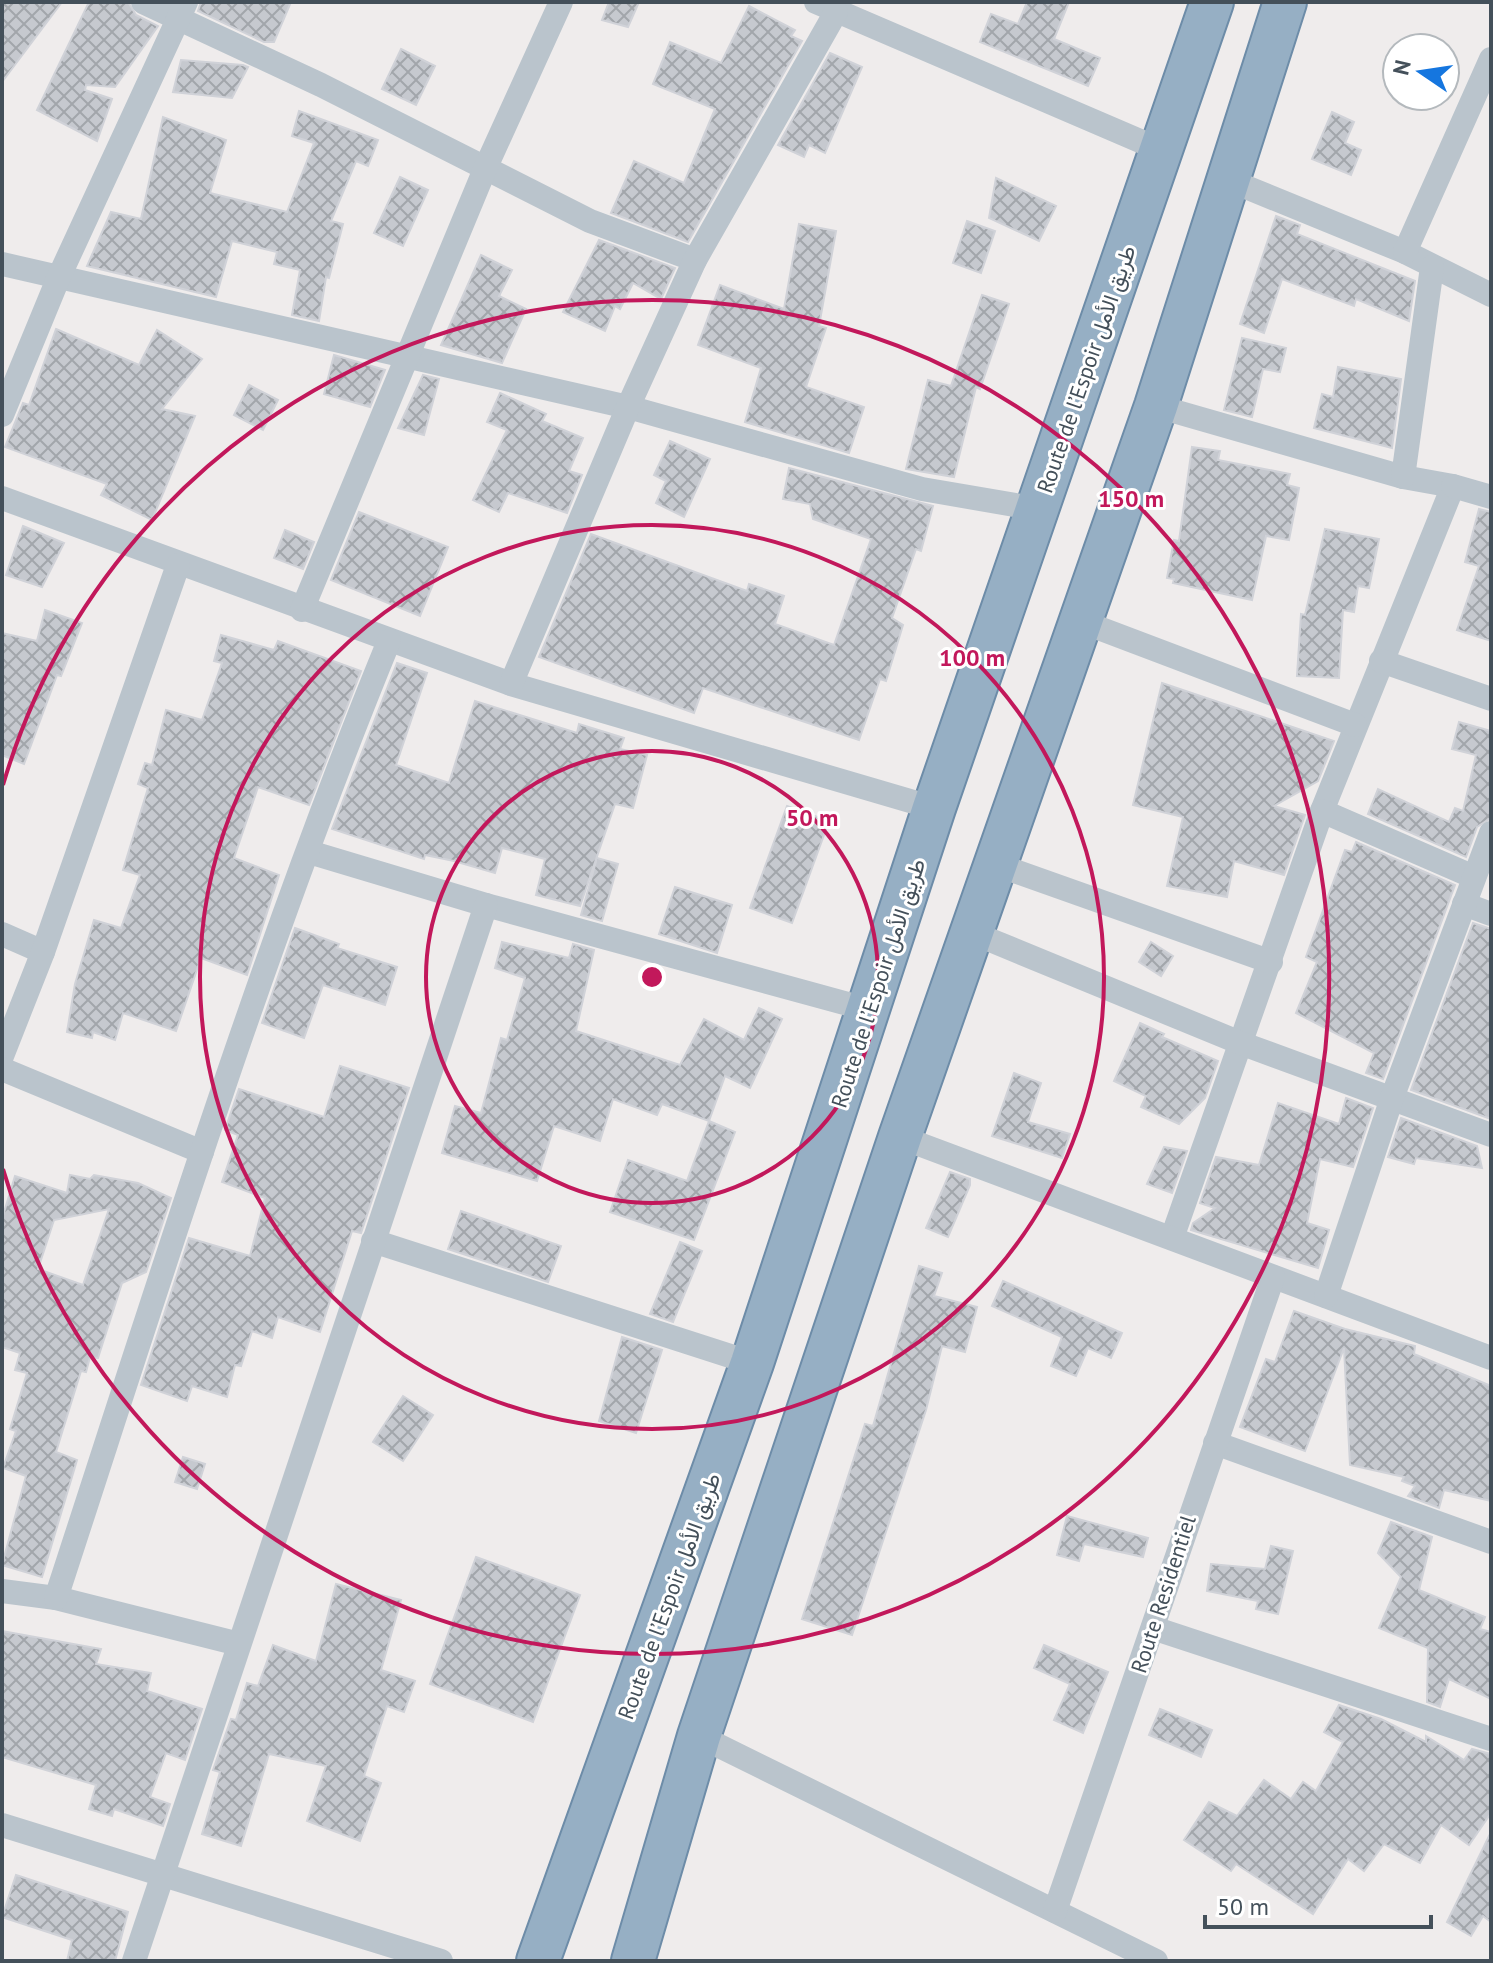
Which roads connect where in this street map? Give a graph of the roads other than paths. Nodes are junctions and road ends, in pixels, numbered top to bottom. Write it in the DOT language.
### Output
graph roads {
  1 [pos="143,2"];
  2 [pos="561,2"];
  3 [pos="1212,2"];
  4 [pos="1285,2"];
  5 [pos="826,7"];
  6 [pos="183,11"];
  7 [pos="1491,59"];
  8 [pos="1161,150"];
  9 [pos="485,169"];
  10 [pos="1231,181"];
  11 [pos="1405,252"];
  12 [pos="695,260"];
  13 [pos="2,264"];
  14 [pos="1432,267"];
  15 [pos="58,279"];
  16 [pos="1491,295"];
  17 [pos="408,357"];
  18 [pos="1156,406"];
  19 [pos="628,407"];
  20 [pos="2,415"];
  21 [pos="1403,477"];
  22 [pos="1453,486"];
  23 [pos="1491,497"];
  24 [pos="2,498"];
  25 [pos="1038,509"];
  26 [pos="178,565"];
  27 [pos="302,610"];
  28 [pos="1080,621"];
  29 [pos="389,641"];
  30 [pos="1381,661"];
  31 [pos="511,684"];
  32 [pos="1491,699"];
  33 [pos="1355,725"];
  34 [pos="934,808"];
  35 [pos="1322,811"];
  36 [pos="1491,833"];
  37 [pos="309,852"];
  38 [pos="995,864"];
  39 [pos="1474,877"];
  40 [pos="1464,904"];
  41 [pos="486,905"];
  42 [pos="1491,914"];
  43 [pos="2,934"];
  44 [pos="970,936"];
  45 [pos="43,952"];
  46 [pos="1271,962"];
  47 [pos="870,1010"];
  48 [pos="1243,1044"];
  49 [pos="2,1056"];
  50 [pos="2,1069"];
  51 [pos="1392,1098"];
  52 [pos="1491,1135"];
  53 [pos="900,1137"];
  54 [pos="202,1152"];
  55 [pos="1172,1238"];
  56 [pos="373,1241"];
  57 [pos="1273,1277"];
  58 [pos="1326,1296"];
  59 [pos="1491,1358"];
  60 [pos="752,1363"];
  61 [pos="1215,1443"];
  62 [pos="1491,1542"];
  63 [pos="2,1591"];
  64 [pos="56,1598"];
  65 [pos="1153,1628"];
  66 [pos="239,1644"];
  67 [pos="699,1736"];
  68 [pos="1491,1739"];
  69 [pos="2,1825"];
  70 [pos="164,1877"];
  71 [pos="1055,1911"];
  72 [pos="134,1961"];
  73 [pos="441,1961"];
  74 [pos="538,1961"];
  75 [pos="633,1961"];
  76 [pos="1156,1961"];
  1 -- 6 [label="street"];
  2 -- 9 [label="street"];
  3 -- 8 [label="highway, Route de l’Espoir طريق الأمل"];
  4 -- 10 [label="highway"];
  5 -- 8 [label="street"];
  5 -- 12 [label="street"];
  6 -- 9 [label="street"];
  6 -- 15 [label="street"];
  7 -- 11 [label="street"];
  8 -- 25 [label="highway, Route de l’Espoir طريق الأمل"];
  9 -- 12 [label="street"];
  9 -- 17 [label="street"];
  10 -- 11 [label="street"];
  10 -- 18 [label="highway"];
  11 -- 14 [label="street"];
  12 -- 19 [label="street"];
  13 -- 15 [label="street"];
  14 -- 16 [label="street"];
  14 -- 21 [label="street"];
  15 -- 17 [label="street"];
  15 -- 20 [label="street"];
  17 -- 19 [label="street"];
  17 -- 27 [label="street"];
  18 -- 21 [label="street"];
  18 -- 28 [label="highway"];
  19 -- 25 [label="street"];
  19 -- 31 [label="street"];
  21 -- 22 [label="street"];
  22 -- 23 [label="street"];
  22 -- 30 [label="street"];
  24 -- 26 [label="street"];
  25 -- 34 [label="highway, Route de l’Espoir طريق الأمل"];
  26 -- 27 [label="street"];
  26 -- 45 [label="street"];
  27 -- 29 [label="street"];
  28 -- 33 [label="street"];
  28 -- 38 [label="highway"];
  29 -- 31 [label="street"];
  29 -- 37 [label="street"];
  30 -- 32 [label="street"];
  30 -- 33 [label="street"];
  31 -- 34 [label="street"];
  33 -- 35 [label="street"];
  34 -- 47 [label="highway, Route de l’Espoir طريق الأمل"];
  35 -- 39 [label="street"];
  35 -- 46 [label="street"];
  36 -- 39 [label="street"];
  37 -- 41 [label="street"];
  37 -- 54 [label="street"];
  38 -- 44 [label="highway"];
  38 -- 46 [label="street"];
  39 -- 40 [label="street"];
  40 -- 42 [label="street"];
  40 -- 51 [label="street"];
  41 -- 47 [label="street"];
  41 -- 56 [label="street"];
  43 -- 45 [label="street"];
  44 -- 48 [label="street"];
  44 -- 53 [label="highway"];
  45 -- 49 [label="street"];
  46 -- 48 [label="street"];
  47 -- 60 [label="highway, Route de l’Espoir طريق الأمل"];
  48 -- 51 [label="street"];
  48 -- 55 [label="street"];
  50 -- 54 [label="street"];
  51 -- 52 [label="street"];
  51 -- 58 [label="street"];
  53 -- 55 [label="street"];
  53 -- 67 [label="highway"];
  54 -- 64 [label="street"];
  55 -- 57 [label="street"];
  56 -- 60 [label="street"];
  56 -- 66 [label="street"];
  57 -- 58 [label="street"];
  57 -- 61 [label="street, Route Residentiel"];
  58 -- 59 [label="street"];
  60 -- 74 [label="highway, Route de l’Espoir طريق الأمل"];
  61 -- 62 [label="street"];
  61 -- 65 [label="street, Route Residentiel"];
  63 -- 64 [label="street"];
  64 -- 66 [label="street"];
  65 -- 68 [label="street"];
  65 -- 71 [label="street, Route Residentiel"];
  66 -- 70 [label="street"];
  67 -- 71 [label="street"];
  67 -- 75 [label="highway"];
  69 -- 70 [label="street"];
  70 -- 72 [label="street"];
  70 -- 73 [label="street"];
  71 -- 76 [label="street"];
}
